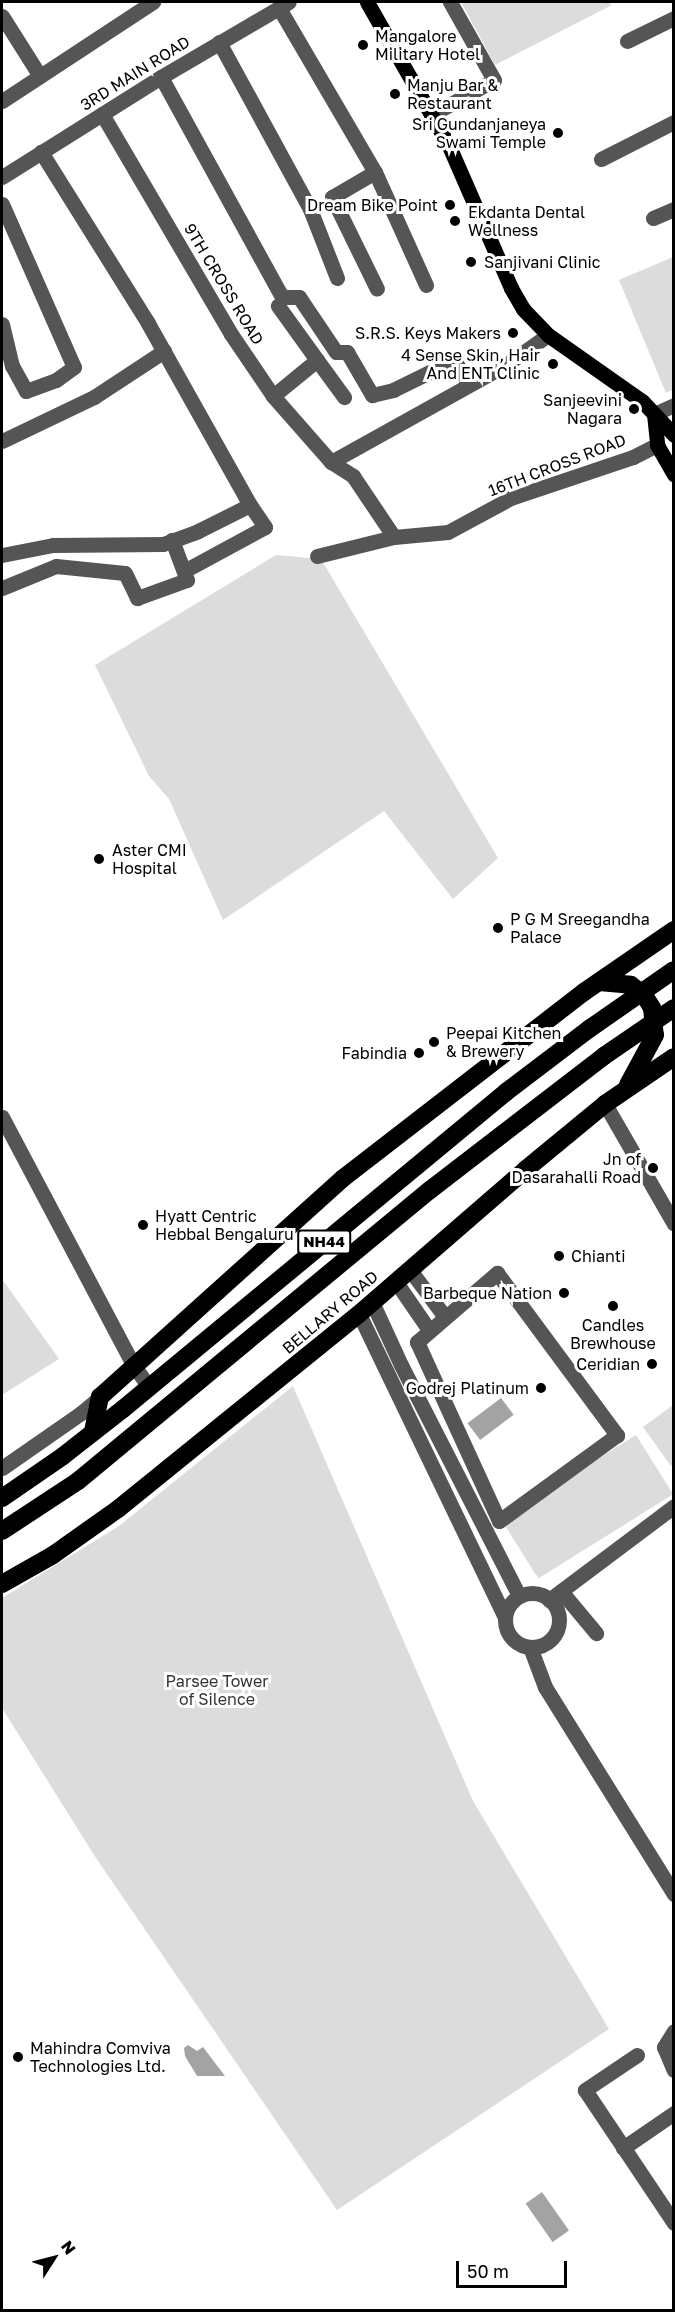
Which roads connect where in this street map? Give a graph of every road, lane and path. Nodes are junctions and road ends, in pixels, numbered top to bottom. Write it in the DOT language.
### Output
graph roads {
  1 [pos="153,2"];
  2 [pos="367,2"];
  3 [pos="450,2"];
  4 [pos="284,4"];
  5 [pos="137,6"];
  6 [pos="2,16"];
  7 [pos="674,18"];
  8 [pos="627,41"];
  9 [pos="219,42"];
  10 [pos="40,76"];
  11 [pos="161,77"];
  12 [pos="2,101"];
  13 [pos="102,114"];
  14 [pos="431,115"];
  15 [pos="674,123"];
  16 [pos="41,152"];
  17 [pos="601,159"];
  18 [pos="375,172"];
  19 [pos="2,177"];
  20 [pos="332,197"];
  21 [pos="2,204"];
  22 [pos="674,208"];
  23 [pos="310,209"];
  24 [pos="653,218"];
  25 [pos="337,278"];
  26 [pos="426,285"];
  27 [pos="377,289"];
  28 [pos="278,306"];
  29 [pos="2,324"];
  30 [pos="548,335"];
  31 [pos="164,351"];
  32 [pos="5,352"];
  33 [pos="317,360"];
  34 [pos="469,384"];
  35 [pos="273,396"];
  36 [pos="344,397"];
  37 [pos="674,405"];
  38 [pos="654,414"];
  39 [pos="674,435"];
  40 [pos="2,441"];
  41 [pos="657,445"];
  42 [pos="331,462"];
  43 [pos="674,474"];
  44 [pos="250,505"];
  45 [pos="394,537"];
  46 [pos="172,540"];
  47 [pos="2,555"];
  48 [pos="317,556"];
  49 [pos="184,571"];
  50 [pos="2,588"];
  51 [pos="674,930"];
  52 [pos="674,970"];
  53 [pos="599,982"];
  54 [pos="674,1008"];
  55 [pos="674,1057"];
  56 [pos="624,1091"];
  57 [pos="605,1104"];
  58 [pos="2,1117"];
  59 [pos="674,1224"];
  60 [pos="410,1270"];
  61 [pos="396,1282"];
  62 [pos="366,1308"];
  63 [pos="445,1317"];
  64 [pos="429,1330"];
  65 [pos="134,1366"];
  66 [pos="149,1387"];
  67 [pos="100,1397"];
  68 [pos="93,1432"];
  69 [pos="2,1468"];
  70 [pos="2,1498"];
  71 [pos="674,1506"];
  72 [pos="2,1531"];
  73 [pos="2,1584"];
  74 [pos="519,1596"];
  75 [pos="555,1596"];
  76 [pos="505,1617"];
  77 [pos="596,1633"];
  78 [pos="530,1647"];
  79 [pos="674,1894"];
  80 [pos="674,2031"];
  81 [pos="637,2055"];
  82 [pos="674,2070"];
  83 [pos="674,2113"];
  84 [pos="623,2148"];
  85 [pos="673,2220"];
  1 -- 5 [label="street"];
  2 -- 14 [label="main road"];
  3 -- 14 [label="street"];
  4 -- 9 [label="street, 3RD MAIN ROAD"];
  4 -- 18 [label="street"];
  5 -- 10 [label="street"];
  6 -- 10 [label="street"];
  7 -- 8 [label="street"];
  9 -- 11 [label="street, 3RD MAIN ROAD"];
  9 -- 23 [label="street"];
  10 -- 12 [label="street"];
  11 -- 13 [label="street, 3RD MAIN ROAD"];
  11 -- 34 [label="street"];
  13 -- 16 [label="street, 3RD MAIN ROAD"];
  13 -- 35 [label="street, 9TH CROSS ROAD"];
  14 -- 30 [label="main road"];
  15 -- 17 [label="street"];
  16 -- 19 [label="street, 3RD MAIN ROAD"];
  16 -- 31 [label="street"];
  18 -- 20 [label="street"];
  18 -- 26 [label="street"];
  20 -- 23 [label="street"];
  20 -- 27 [label="street"];
  21 -- 32 [label="street"];
  22 -- 24 [label="street"];
  23 -- 25 [label="street"];
  28 -- 33 [label="street"];
  29 -- 32 [label="street"];
  30 -- 34 [label="street"];
  30 -- 38 [label="main road"];
  31 -- 40 [label="street"];
  31 -- 44 [label="street"];
  33 -- 35 [label="street"];
  33 -- 36 [label="street"];
  34 -- 42 [label="street"];
  35 -- 42 [label="street, 9TH CROSS ROAD"];
  37 -- 38 [label="street"];
  38 -- 39 [label="main road"];
  38 -- 41 [label="main road"];
  41 -- 43 [label="main road"];
  41 -- 45 [label="street, 16TH CROSS ROAD"];
  42 -- 45 [label="street"];
  44 -- 46 [label="street"];
  44 -- 49 [label="street"];
  45 -- 48 [label="street, 16TH CROSS ROAD"];
  46 -- 47 [label="street"];
  46 -- 49 [label="street"];
  49 -- 50 [label="street"];
  51 -- 53 [label="highway"];
  52 -- 66 [label="highway, NH44"];
  53 -- 56 [label="highway"];
  53 -- 65 [label="highway"];
  54 -- 72 [label="highway, BELLARY ROAD / NH44"];
  55 -- 56 [label="highway, BELLARY ROAD"];
  56 -- 57 [label="highway, BELLARY ROAD"];
  57 -- 59 [label="street"];
  57 -- 60 [label="highway, BELLARY ROAD"];
  58 -- 65 [label="street"];
  60 -- 61 [label="highway, BELLARY ROAD"];
  60 -- 63 [label="street"];
  61 -- 62 [label="highway, BELLARY ROAD"];
  61 -- 64 [label="street"];
  62 -- 73 [label="highway, BELLARY ROAD"];
  62 -- 74 [label="street"];
  62 -- 76 [label="street"];
  63 -- 64 [label="street"];
  63 -- 64 [label="street"];
  65 -- 66 [label="street"];
  65 -- 67 [label="highway"];
  66 -- 68 [label="highway, NH44"];
  67 -- 68 [label="highway"];
  67 -- 69 [label="street"];
  68 -- 70 [label="highway, NH44"];
  71 -- 75 [label="street"];
  74 -- 75 [label="street"];
  74 -- 76 [label="street"];
  75 -- 77 [label="street"];
  75 -- 78 [label="street"];
  76 -- 78 [label="street"];
  78 -- 79 [label="street"];
  80 -- 82 [label="street"];
  81 -- 84 [label="street"];
  83 -- 84 [label="street"];
  84 -- 85 [label="street"];
}
